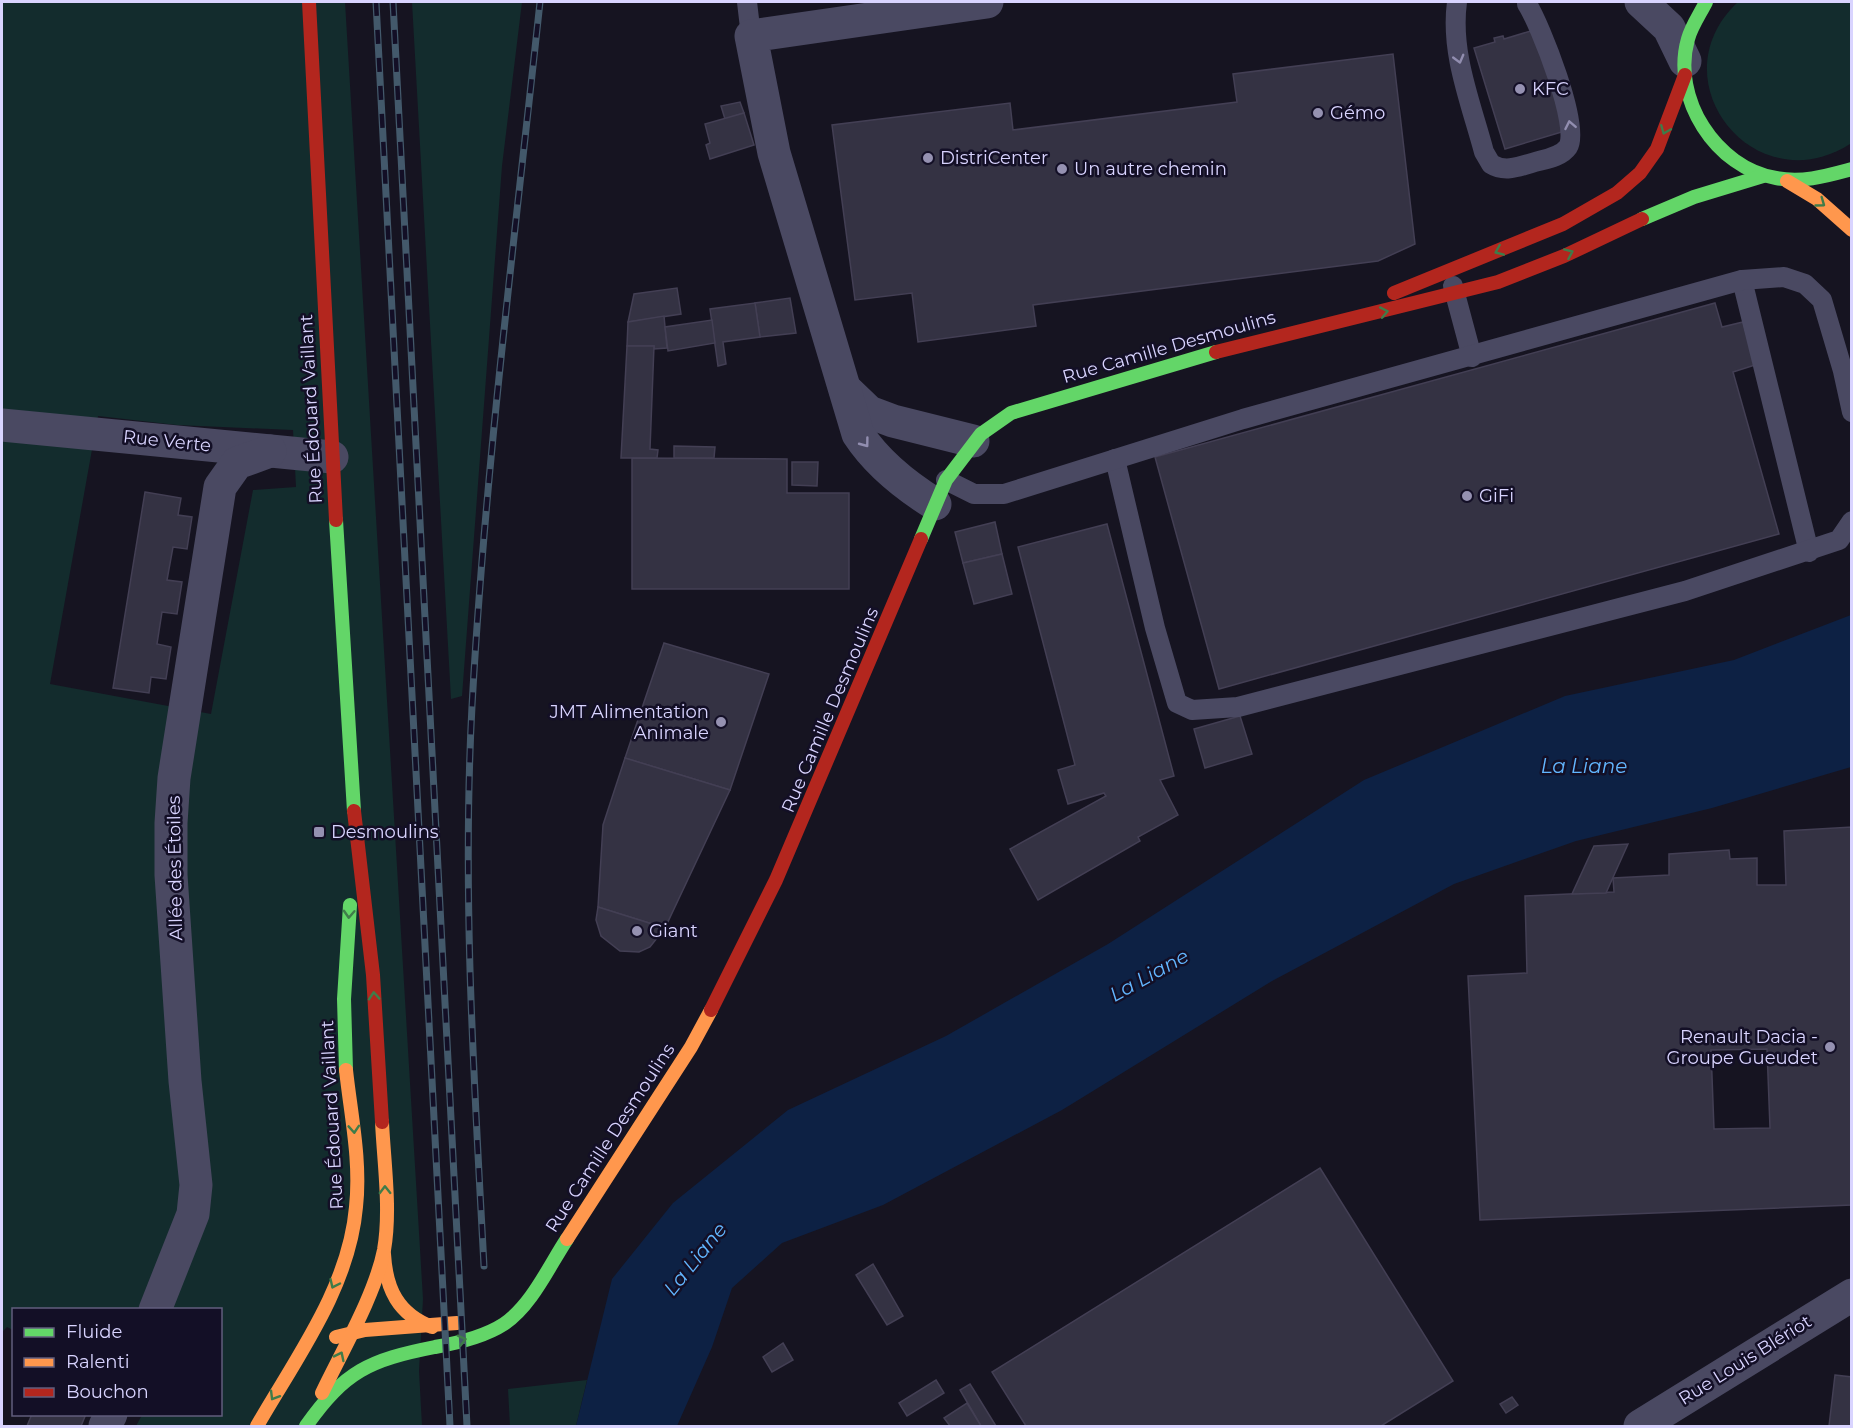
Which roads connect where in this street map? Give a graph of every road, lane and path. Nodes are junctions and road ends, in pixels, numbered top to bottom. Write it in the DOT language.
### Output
graph roads {
  1 [pos="309,2"];
  2 [pos="747,2"];
  3 [pos="983,2"];
  4 [pos="1456,2"];
  5 [pos="1641,2"];
  6 [pos="1706,2"];
  7 [pos="1527,3"];
  8 [pos="751,36"];
  9 [pos="1685,68"];
  10 [pos="1851,169"];
  11 [pos="1763,176"];
  12 [pos="1787,181"];
  13 [pos="1851,230"];
  14 [pos="1450,271"];
  15 [pos="1742,280"];
  16 [pos="1456,295"];
  17 [pos="1306,328"];
  18 [pos="1472,357"];
  19 [pos="845,389"];
  20 [pos="1851,412"];
  21 [pos="2,424"];
  22 [pos="973,441"];
  23 [pos="270,451"];
  24 [pos="332,457"];
  25 [pos="1115,459"];
  26 [pos="941,492"];
  27 [pos="1851,521"];
  28 [pos="1809,552"];
  29 [pos="354,814"];
  30 [pos="354,1229"];
  31 [pos="384,1249"];
  32 [pos="530,1293"];
  33 [pos="1851,1295"];
  34 [pos="155,1308"];
  35 [pos="498,1309"];
  36 [pos="359,1316"];
  37 [pos="473,1318"];
  38 [pos="432,1327"];
  39 [pos="370,1330"];
  40 [pos="351,1332"];
  41 [pos="405,1354"];
  42 [pos="293,1366"];
  43 [pos="257,1426"];
  44 [pos="305,1426"];
  45 [pos="1640,1426"];
  1 -- 24 [label="street, Rue Édouard Vaillant"];
  2 -- 8 [label="lane"];
  3 -- 8 [label="street"];
  4 -- 7 [label="lane, one-way"];
  5 -- 9 [label="street"];
  6 -- 9 [label="street"];
  8 -- 19 [label="street"];
  9 -- 11 [label="street"];
  9 -- 14 [label="street, Rue Camille Desmoulins, one-way"];
  10 -- 12 [label="street"];
  11 -- 12 [label="street"];
  16 -- 11 [label="street, Rue Camille Desmoulins, one-way"];
  12 -- 13 [label="street, one-way"];
  14 -- 16 [label="lane"];
  14 -- 17 [label="street, Rue Camille Desmoulins"];
  15 -- 18 [label="lane"];
  15 -- 20 [label="lane"];
  15 -- 28 [label="lane"];
  17 -- 16 [label="street, Rue Camille Desmoulins, one-way"];
  16 -- 18 [label="lane"];
  17 -- 22 [label="street, Rue Camille Desmoulins"];
  18 -- 25 [label="lane"];
  19 -- 22 [label="street"];
  19 -- 26 [label="street, one-way"];
  21 -- 23 [label="street, Rue Verte"];
  22 -- 26 [label="street, Rue Camille Desmoulins"];
  23 -- 24 [label="street, Rue Verte"];
  23 -- 34 [label="street, Allée des Étoiles"];
  24 -- 29 [label="street, Rue Édouard Vaillant"];
  25 -- 26 [label="lane"];
  25 -- 28 [label="lane"];
  26 -- 32 [label="street, Rue Camille Desmoulins"];
  27 -- 28 [label="lane"];
  29 -- 30 [label="street, Rue Édouard Vaillant, one-way"];
  31 -- 29 [label="street, Rue Édouard Vaillant, one-way"];
  30 -- 36 [label="street"];
  30 -- 42 [label="street, Rue Édouard Vaillant, one-way"];
  31 -- 36 [label="street, Rue Édouard Vaillant"];
  31 -- 38 [label="street"];
  32 -- 35 [label="street"];
  41 -- 32 [label="street, Rue Camille Desmoulins, one-way"];
  33 -- 45 [label="street, Rue Louis Blériot"];
  36 -- 39 [label="street"];
  36 -- 40 [label="street, Rue Édouard Vaillant"];
  37 -- 38 [label="street"];
  38 -- 39 [label="street"];
  39 -- 40 [label="street"];
  39 -- 41 [label="street"];
  40 -- 42 [label="street"];
  44 -- 40 [label="street, Rue Édouard Vaillant, one-way"];
  41 -- 44 [label="street, Rue Camille Desmoulins"];
  42 -- 43 [label="street, Rue Édouard Vaillant, one-way"];
}
